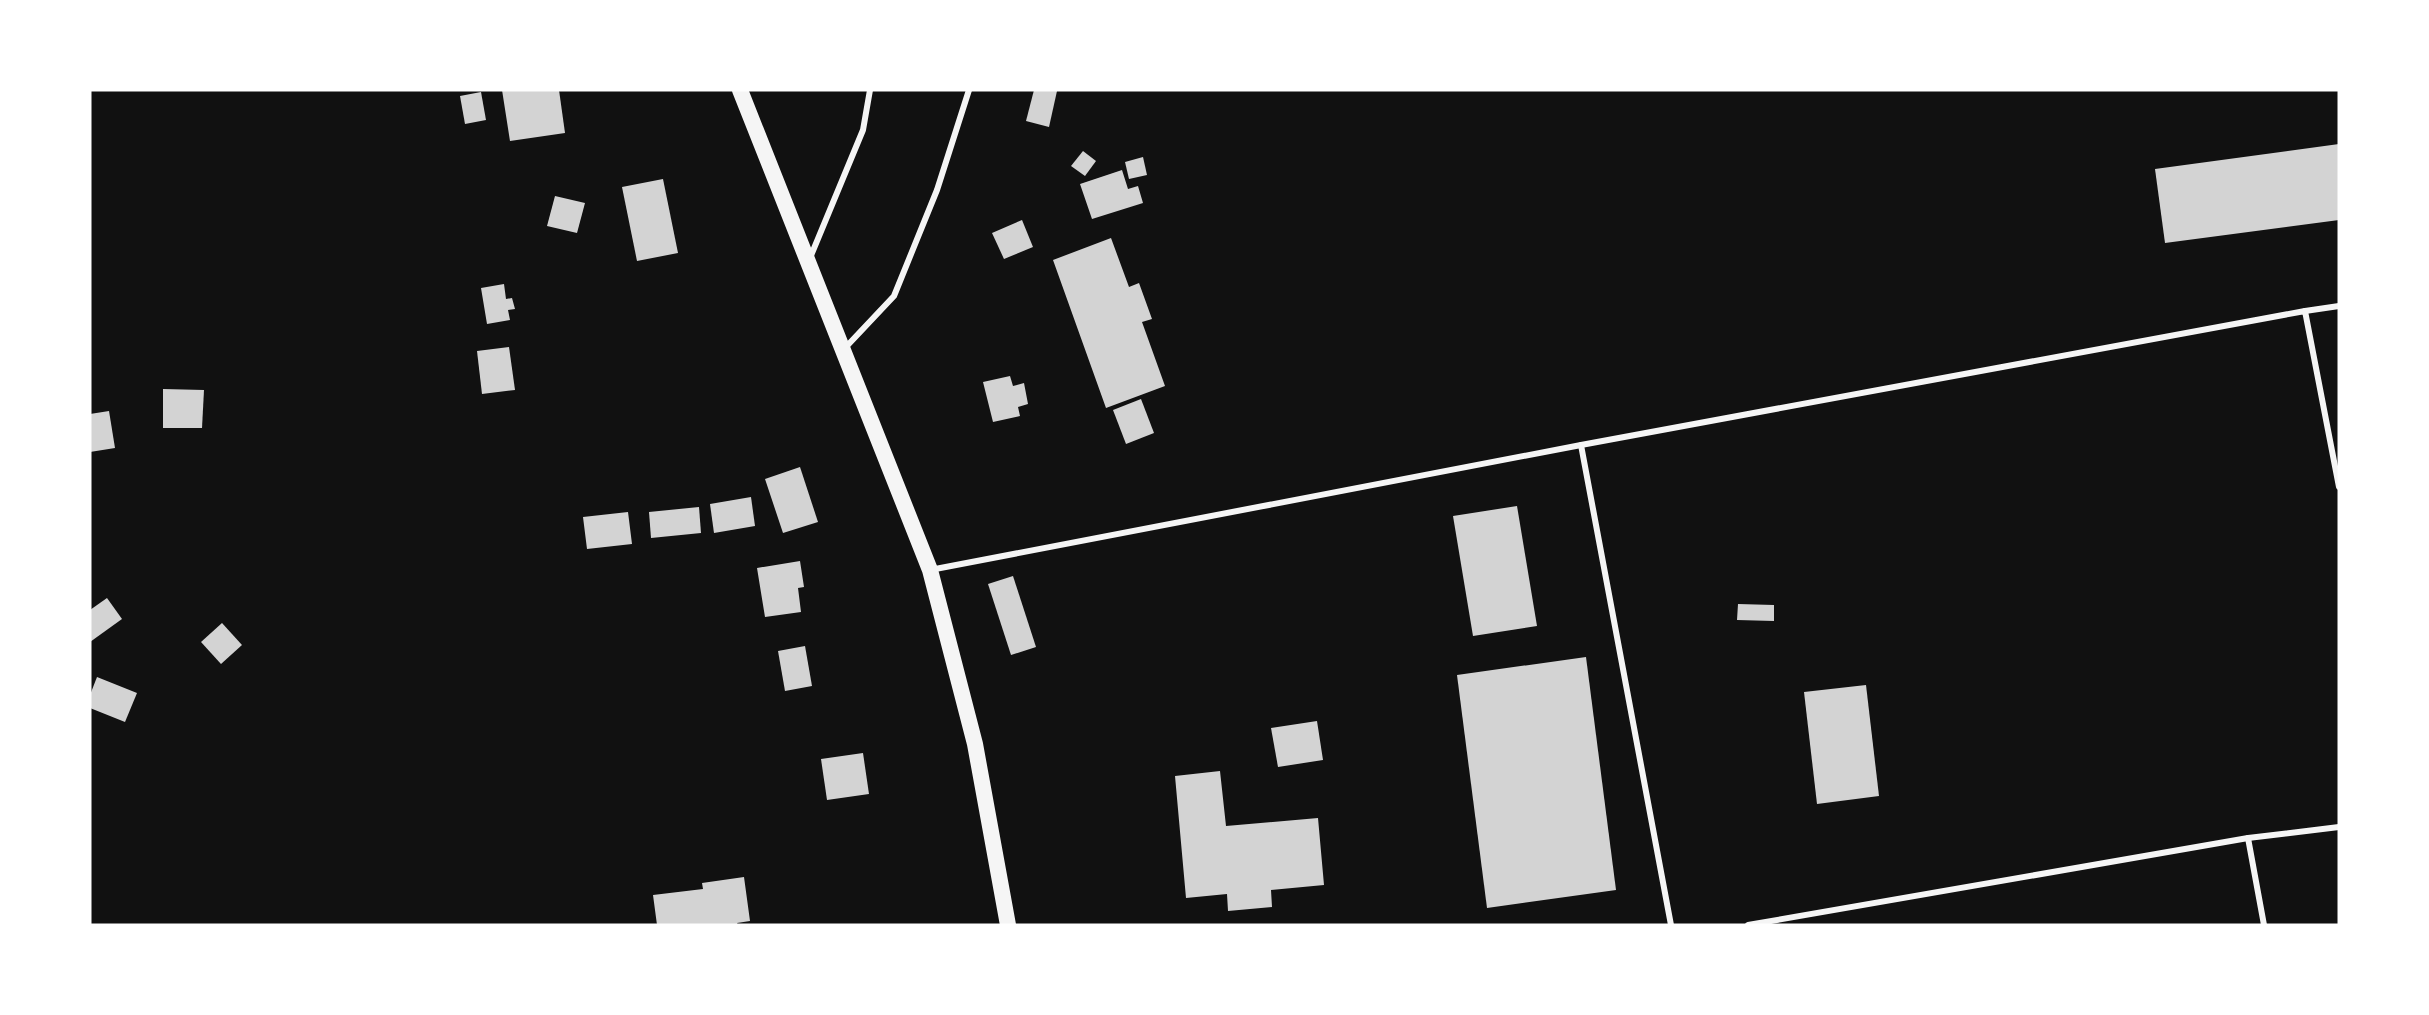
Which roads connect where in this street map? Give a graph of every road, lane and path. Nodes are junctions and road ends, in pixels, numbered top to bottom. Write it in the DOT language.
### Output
graph roads {
  1 [pos="740,90"];
  2 [pos="870,90"];
  3 [pos="969,90"];
  4 [pos="807,264"];
  5 [pos="2339,306"];
  6 [pos="2305,311"];
  7 [pos="842,351"];
  8 [pos="1581,445"];
  9 [pos="2339,487"];
  10 [pos="930,570"];
  11 [pos="2339,828"];
  12 [pos="2248,838"];
  13 [pos="1008,925"];
  14 [pos="1671,925"];
  15 [pos="1748,925"];
  16 [pos="2264,925"];
  1 -- 4 [label="highway"];
  2 -- 4 [label="street"];
  3 -- 7 [label="street"];
  4 -- 7 [label="highway"];
  5 -- 6 [label="street"];
  6 -- 8 [label="street"];
  6 -- 9 [label="street"];
  7 -- 10 [label="highway"];
  8 -- 10 [label="street"];
  8 -- 14 [label="street"];
  10 -- 13 [label="highway"];
  11 -- 12 [label="street"];
  12 -- 15 [label="street"];
  12 -- 16 [label="street"];
}
